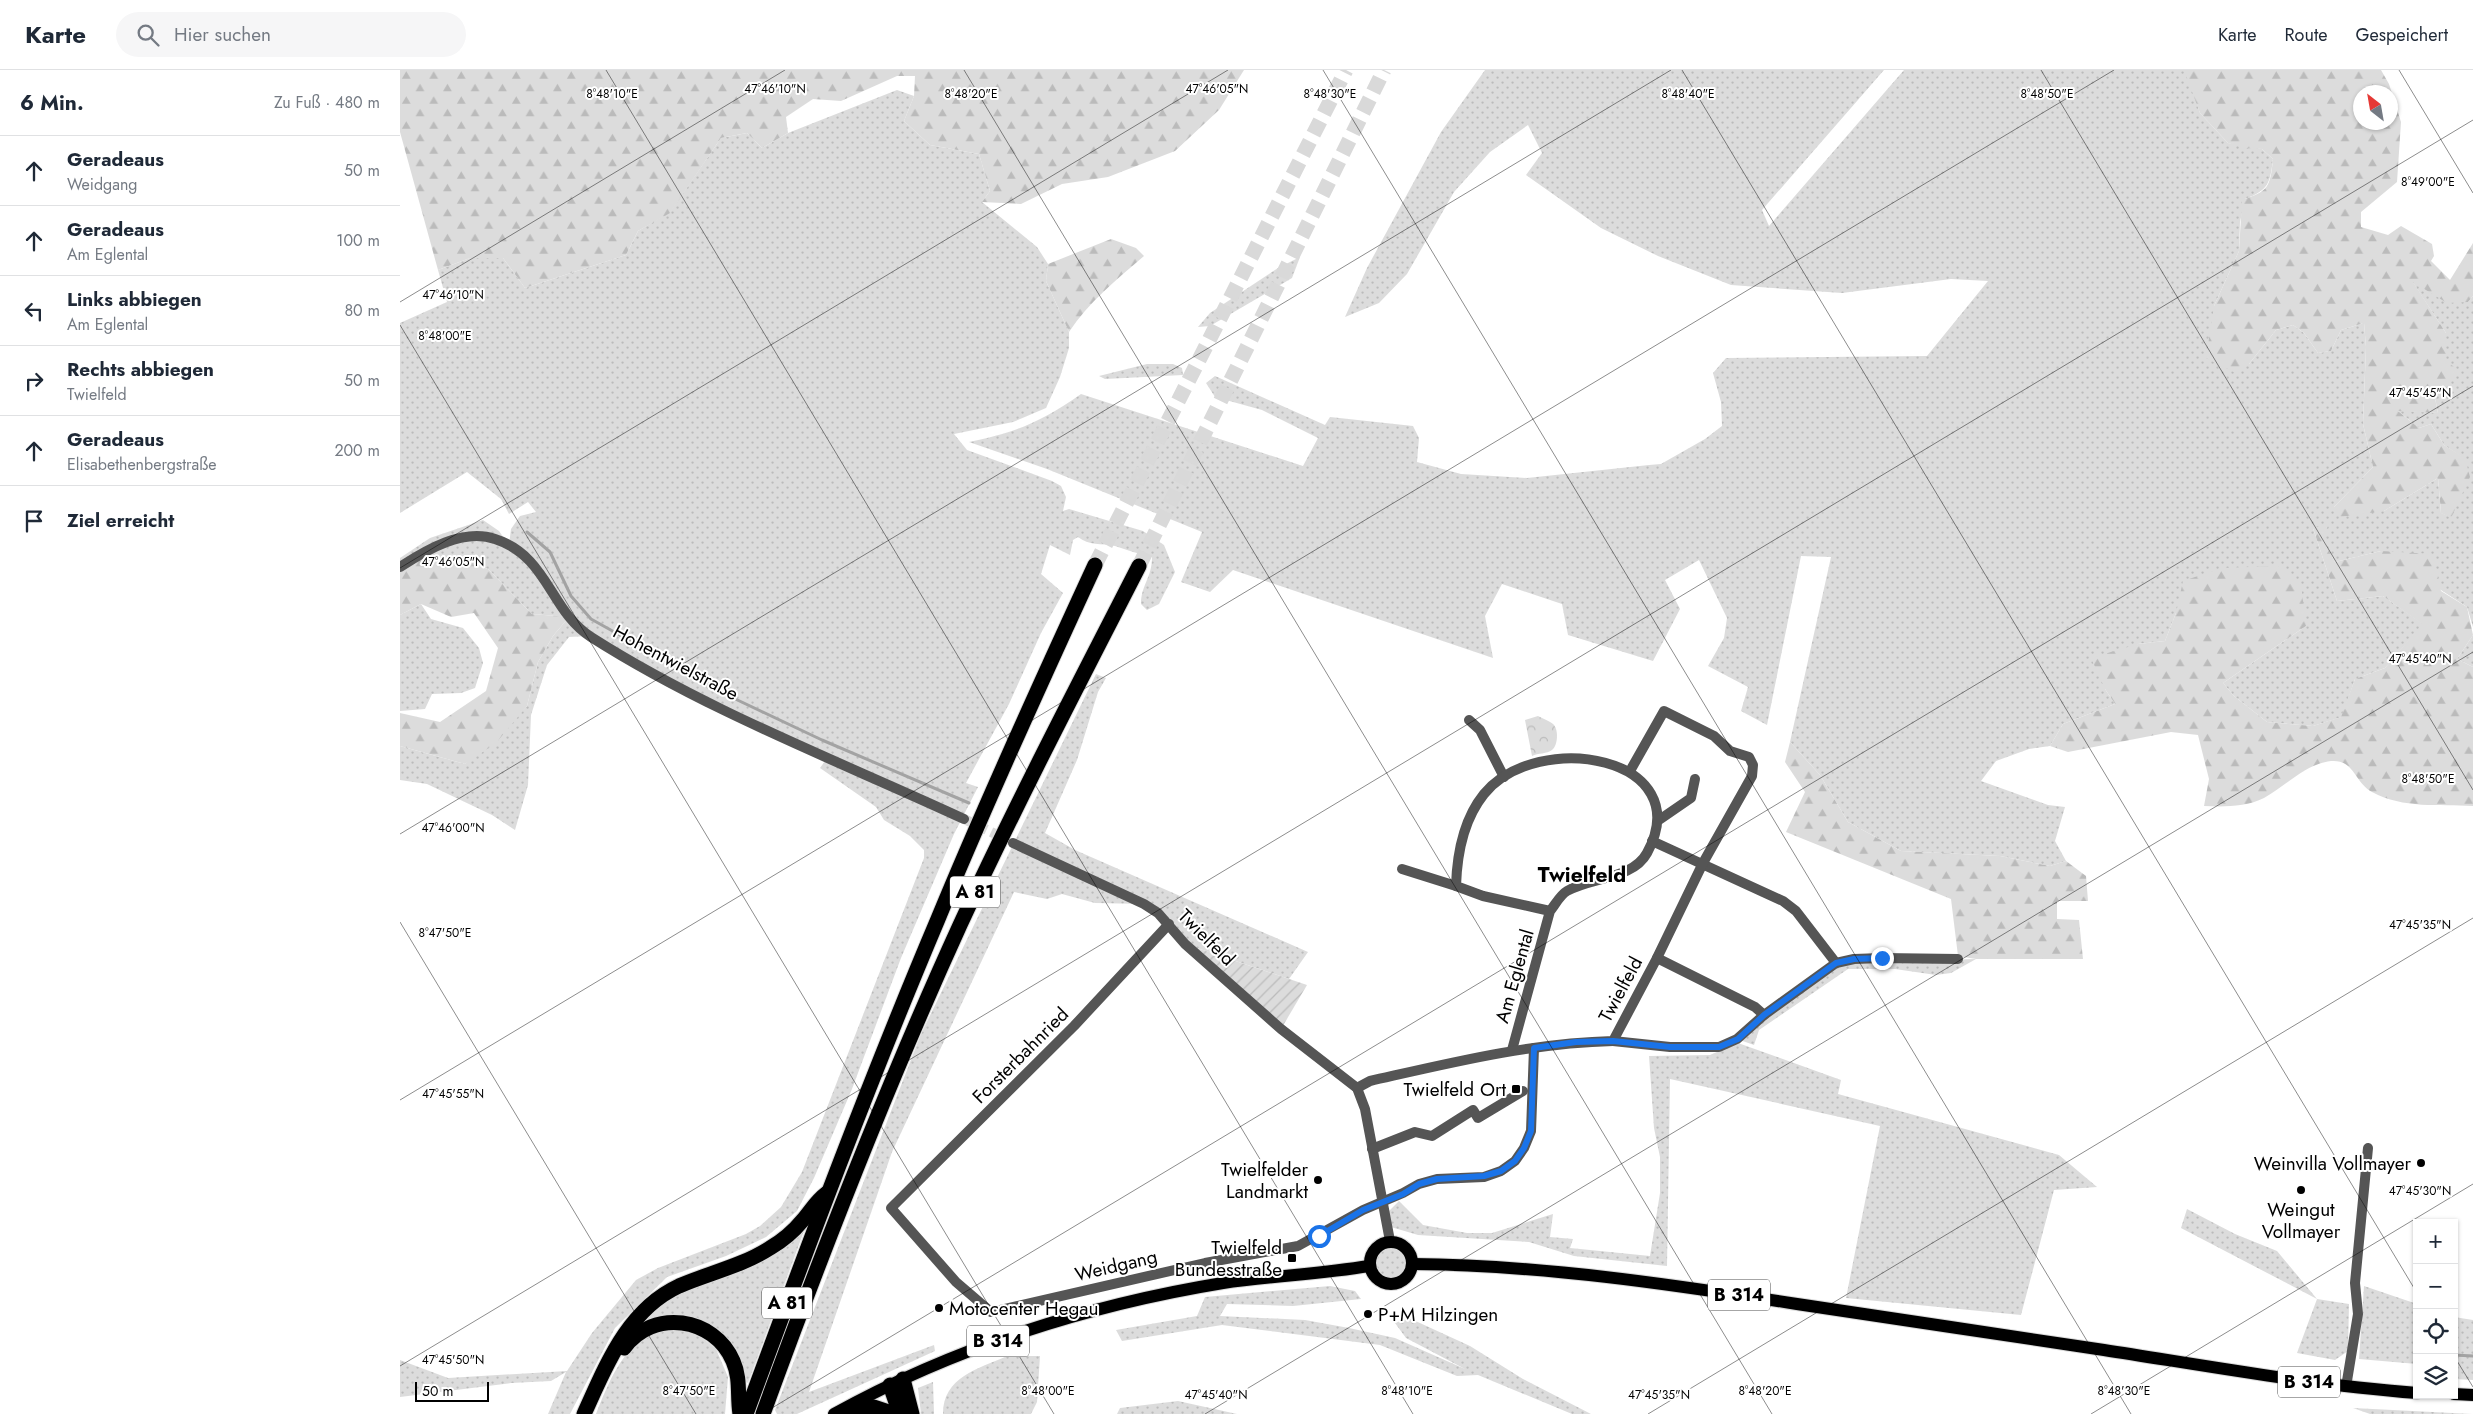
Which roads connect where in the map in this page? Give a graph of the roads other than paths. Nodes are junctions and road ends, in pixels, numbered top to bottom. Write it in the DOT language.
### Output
graph roads {
  1 [pos="1095,565"];
  2 [pos="1138,566"];
  3 [pos="400,567"];
  4 [pos="1469,720"];
  5 [pos="1630,772"];
  6 [pos="1504,777"];
  7 [pos="1695,779"];
  8 [pos="964,819"];
  9 [pos="1659,820"];
  10 [pos="1652,841"];
  11 [pos="1013,842"];
  12 [pos="1703,863"];
  13 [pos="1402,869"];
  14 [pos="1456,886"];
  15 [pos="1550,911"];
  16 [pos="1169,924"];
  17 [pos="1657,958"];
  18 [pos="1958,959"];
  19 [pos="1836,963"];
  20 [pos="1764,1015"];
  21 [pos="1613,1041"];
  22 [pos="1534,1048"];
  23 [pos="1512,1050"];
  24 [pos="1357,1088"];
  25 [pos="1523,1091"];
  26 [pos="2368,1148"];
  27 [pos="1372,1149"];
  28 [pos="828,1192"];
  29 [pos="1381,1201"];
  30 [pos="891,1208"];
  31 [pos="1390,1242"];
  32 [pos="1412,1264"];
  33 [pos="1369,1266"];
  34 [pos="897,1382"];
  35 [pos="2346,1387"];
  36 [pos="2413,1393"];
  37 [pos="2458,1394"];
  38 [pos="2473,1395"];
  39 [pos="584,1414"];
  40 [pos="590,1414"];
  41 [pos="740,1414"];
  42 [pos="746,1414"];
  43 [pos="763,1414"];
  44 [pos="834,1414"];
  45 [pos="852,1414"];
  46 [pos="895,1414"];
  47 [pos="900,1414"];
  48 [pos="912,1414"];
  1 -- 28 [label="highway, A 81"];
  2 -- 43 [label="highway, A 81"];
  3 -- 8 [label="street, Hohentwielstraße"];
  4 -- 6 [label="street"];
  5 -- 6 [label="street"];
  5 -- 9 [label="street"];
  5 -- 12 [label="street, Twielfeld"];
  6 -- 14 [label="street"];
  7 -- 9 [label="street"];
  9 -- 10 [label="street, Am Eglental"];
  10 -- 12 [label="street"];
  10 -- 15 [label="street, Am Eglental"];
  11 -- 16 [label="street, Twielfeld"];
  12 -- 17 [label="street, Twielfeld"];
  12 -- 19 [label="street"];
  13 -- 14 [label="street, Am Eglental"];
  14 -- 15 [label="street, Am Eglental"];
  15 -- 23 [label="street, Am Eglental"];
  16 -- 24 [label="street, Twielfeld"];
  16 -- 30 [label="street, Forsterbahnried"];
  17 -- 20 [label="street"];
  17 -- 21 [label="street, Twielfeld"];
  18 -- 19 [label="street"];
  19 -- 20 [label="street"];
  20 -- 21 [label="street"];
  21 -- 22 [label="street, Twielfeld"];
  22 -- 23 [label="street, Twielfeld"];
  22 -- 29 [label="street"];
  23 -- 24 [label="street, Twielfeld"];
  24 -- 27 [label="street"];
  25 -- 27 [label="street"];
  26 -- 35 [label="street"];
  27 -- 29 [label="street"];
  28 -- 39 [label="highway"];
  28 -- 42 [label="highway, A 81"];
  29 -- 30 [label="street, Weidgang"];
  29 -- 31 [label="street"];
  31 -- 32 [label="main road"];
  31 -- 33 [label="main road"];
  32 -- 33 [label="main road"];
  32 -- 35 [label="main road, B 314"];
  33 -- 34 [label="main road, B 314"];
  34 -- 44 [label="main road, B 314"];
  34 -- 47 [label="highway"];
  34 -- 48 [label="highway"];
  35 -- 36 [label="main road, B 314"];
  37 -- 38 [label="main road"];
  40 -- 41 [label="highway"];
  45 -- 46 [label="highway"];
}
